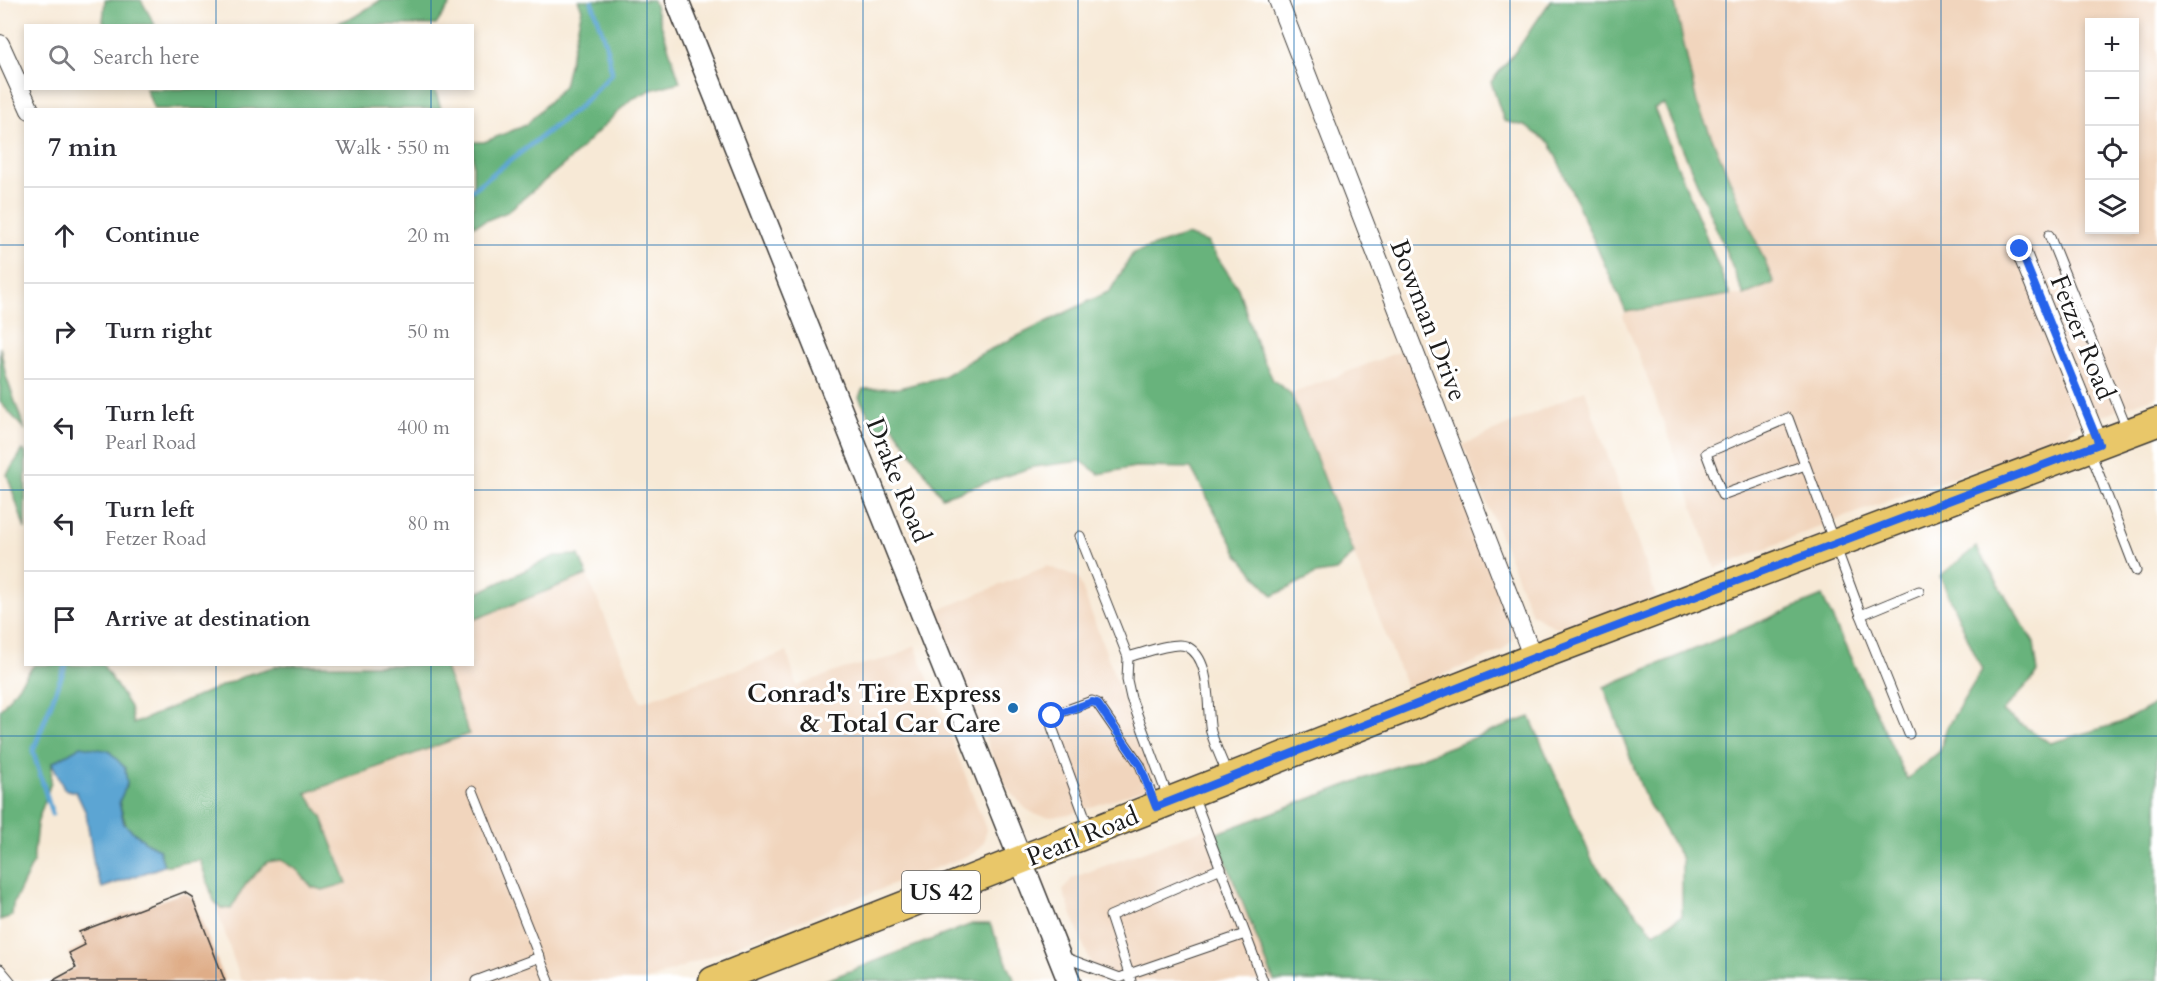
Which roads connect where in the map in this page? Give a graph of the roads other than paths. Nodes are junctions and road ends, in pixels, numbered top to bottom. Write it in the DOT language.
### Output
graph roads {
  1 [pos="677,0"];
  2 [pos="1278,0"];
  3 [pos="0,44"];
  4 [pos="29,108"];
  5 [pos="2049,235"];
  6 [pos="2020,249"];
  7 [pos="2157,422"];
  8 [pos="2128,433"];
  9 [pos="2094,446"];
  10 [pos="1805,465"];
  11 [pos="1080,536"];
  12 [pos="1834,544"];
  13 [pos="2136,571"];
  14 [pos="1919,591"];
  15 [pos="1862,615"];
  16 [pos="1128,657"];
  17 [pos="1533,658"];
  18 [pos="1909,734"];
  19 [pos="1230,778"];
  20 [pos="473,791"];
  21 [pos="1173,800"];
  22 [pos="1091,833"];
  23 [pos="1022,860"];
  24 [pos="1221,868"];
  25 [pos="1245,934"];
  26 [pos="1059,955"];
  27 [pos="540,957"];
  28 [pos="0,969"];
  29 [pos="1125,978"];
  30 [pos="10,981"];
  31 [pos="476,981"];
  32 [pos="549,981"];
  33 [pos="713,981"];
  34 [pos="1069,981"];
  35 [pos="1263,981"];
  1 -- 23 [label="street, Drake Road"];
  2 -- 17 [label="street, Bowman Drive"];
  3 -- 4 [label="street"];
  5 -- 8 [label="lane"];
  6 -- 9 [label="street, Fetzer Road"];
  7 -- 8 [label="main road, Pearl Road / US 42"];
  8 -- 9 [label="main road, Pearl Road / US 42"];
  9 -- 12 [label="main road, Pearl Road / US 42"];
  9 -- 13 [label="lane"];
  10 -- 10 [label="lane"];
  10 -- 12 [label="lane"];
  11 -- 16 [label="lane"];
  12 -- 15 [label="lane"];
  12 -- 17 [label="main road, Pearl Road / US 42"];
  14 -- 15 [label="lane"];
  15 -- 18 [label="lane"];
  16 -- 19 [label="lane"];
  16 -- 21 [label="lane"];
  17 -- 19 [label="main road, Pearl Road / US 42"];
  19 -- 21 [label="main road, Pearl Road / US 42"];
  20 -- 27 [label="lane"];
  21 -- 22 [label="main road, Pearl Road / US 42"];
  21 -- 22 [label="lane"];
  21 -- 24 [label="lane"];
  22 -- 23 [label="main road, Pearl Road / US 42"];
  23 -- 26 [label="street, Drake Road"];
  23 -- 33 [label="main road, Pearl Road / US 42"];
  24 -- 25 [label="lane"];
  24 -- 29 [label="lane"];
  25 -- 29 [label="lane"];
  25 -- 35 [label="lane"];
  26 -- 29 [label="lane"];
  26 -- 34 [label="street, Drake Road"];
  27 -- 31 [label="lane"];
  27 -- 32 [label="lane"];
  28 -- 30 [label="lane"];
}
